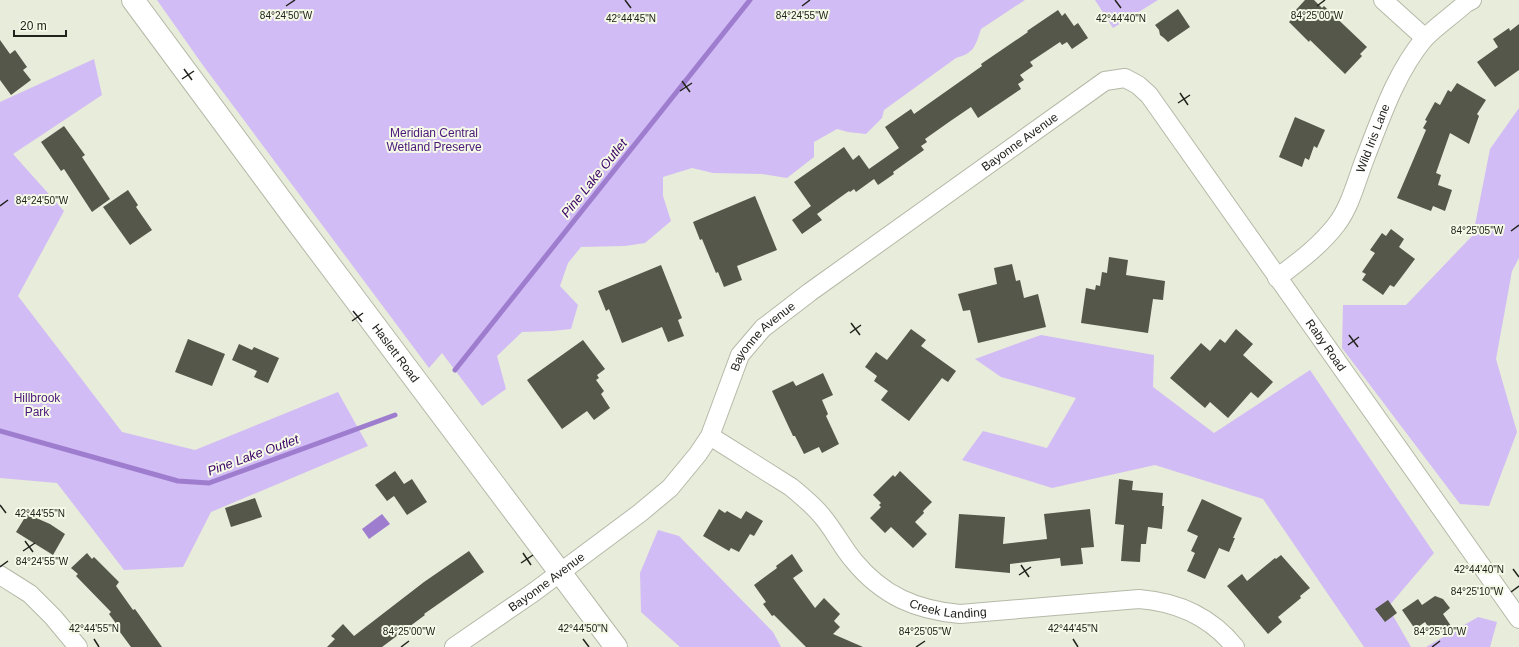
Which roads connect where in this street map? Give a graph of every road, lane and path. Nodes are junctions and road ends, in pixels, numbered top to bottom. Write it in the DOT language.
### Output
graph roads {
  1 [pos="132,0"];
  2 [pos="1383,0"];
  3 [pos="1472,0"];
  4 [pos="1425,38"];
  5 [pos="1125,78"];
  6 [pos="1277,278"];
  7 [pos="710,436"];
  8 [pos="560,572"];
  9 [pos="0,575"];
  10 [pos="1519,619"];
  11 [pos="78,647"];
  12 [pos="454,647"];
  13 [pos="616,647"];
  14 [pos="1235,647"];
  1 -- 8 [label="main road, Haslett Road"];
  2 -- 4 [label="street"];
  3 -- 4 [label="street, Wild Iris Lane"];
  4 -- 6 [label="street, Wild Iris Lane"];
  5 -- 6 [label="street, Raby Road"];
  5 -- 7 [label="street, Bayonne Avenue"];
  6 -- 10 [label="street, Raby Road"];
  7 -- 8 [label="street, Bayonne Avenue"];
  7 -- 14 [label="street, Creek Landing"];
  8 -- 12 [label="street, Bayonne Avenue"];
  8 -- 13 [label="main road, Haslett Road"];
  9 -- 11 [label="street"];
}
